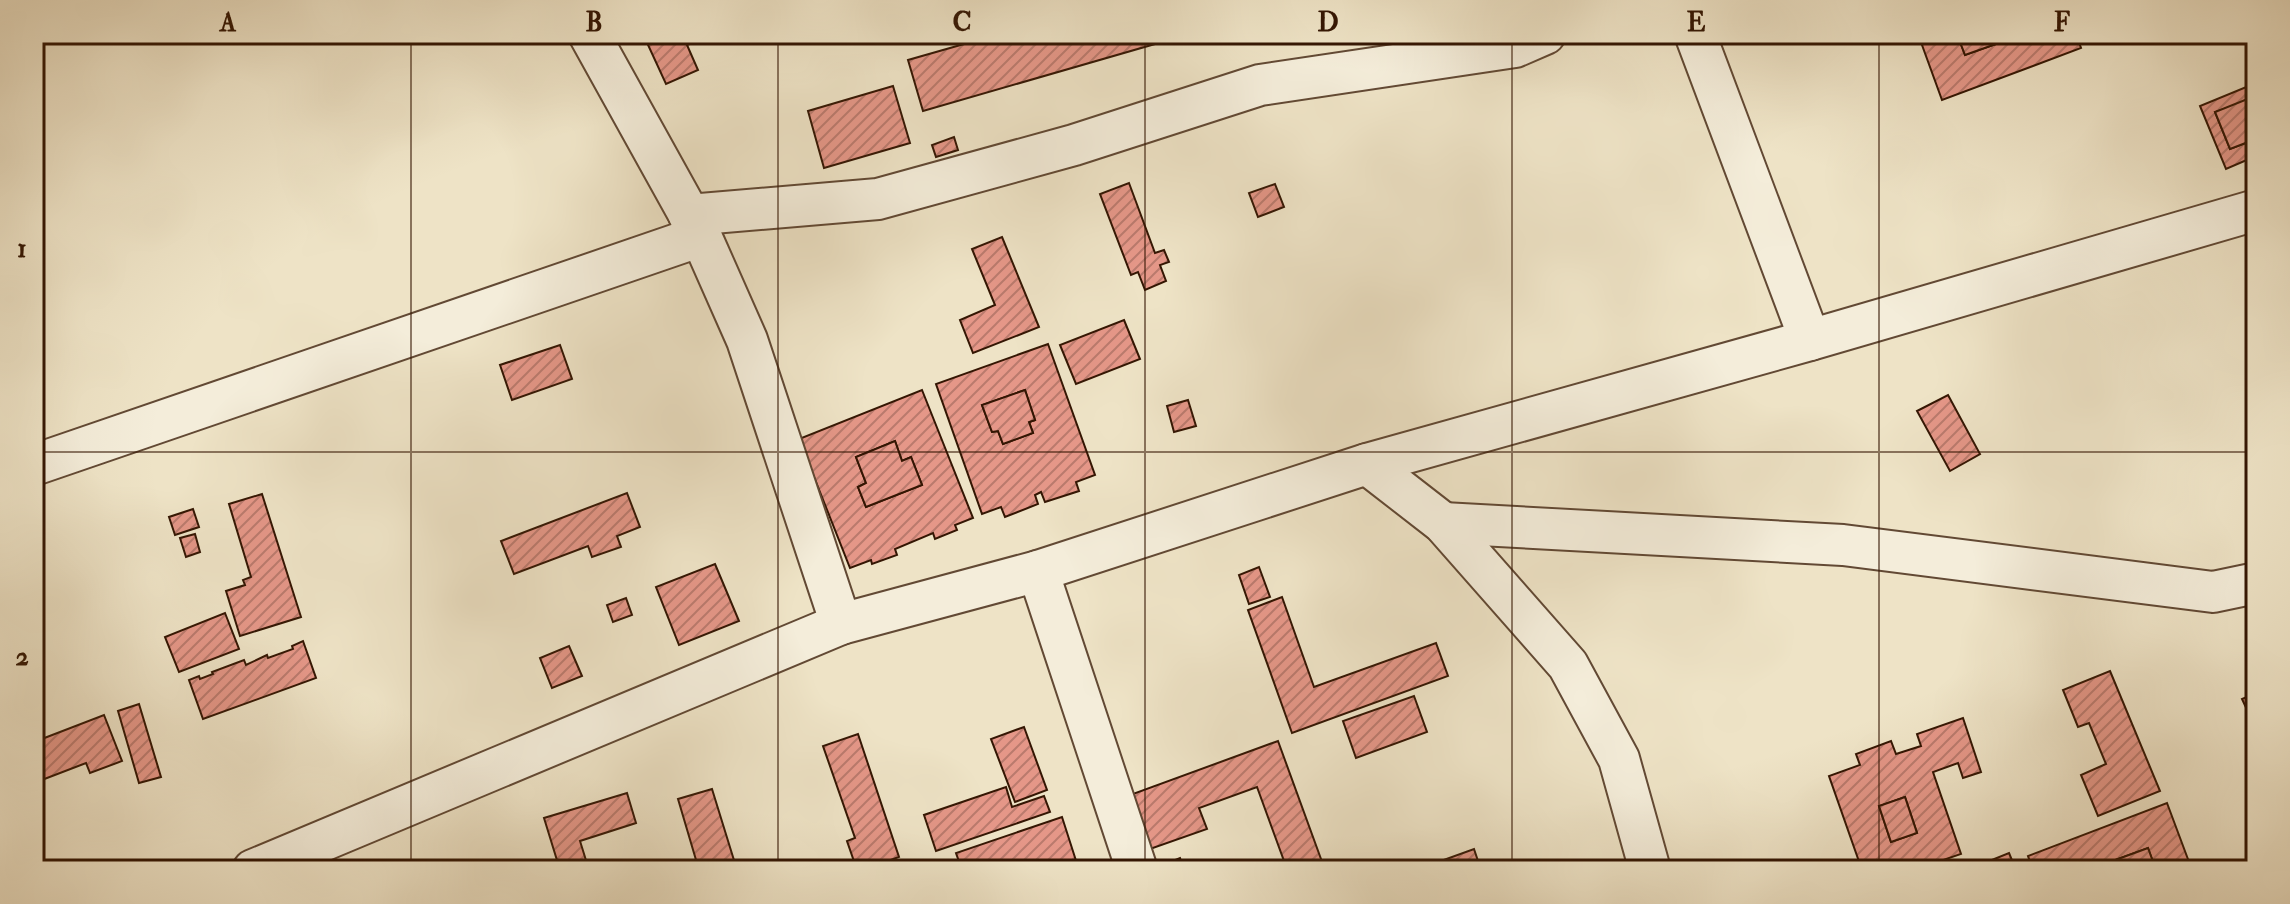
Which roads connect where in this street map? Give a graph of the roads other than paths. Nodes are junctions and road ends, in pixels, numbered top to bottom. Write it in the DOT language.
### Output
graph roads {
  1 [pos="589,34"];
  2 [pos="1545,34"];
  3 [pos="1695,34"];
  4 [pos="2256,210"];
  5 [pos="695,226"];
  6 [pos="1810,340"];
  7 [pos="1367,464"];
  8 [pos="34,465"];
  9 [pos="1443,523"];
  10 [pos="1038,571"];
  11 [pos="2256,583"];
  12 [pos="841,624"];
  13 [pos="253,870"];
  14 [pos="1137,870"];
  15 [pos="1650,870"];
  1 -- 5 [label="street"];
  2 -- 5 [label="street"];
  3 -- 6 [label="street"];
  4 -- 6 [label="street"];
  5 -- 8 [label="street"];
  5 -- 12 [label="street"];
  6 -- 7 [label="street"];
  7 -- 9 [label="street"];
  7 -- 10 [label="street"];
  9 -- 11 [label="street"];
  9 -- 15 [label="street"];
  10 -- 12 [label="street"];
  10 -- 14 [label="street"];
  12 -- 13 [label="street"];
}
